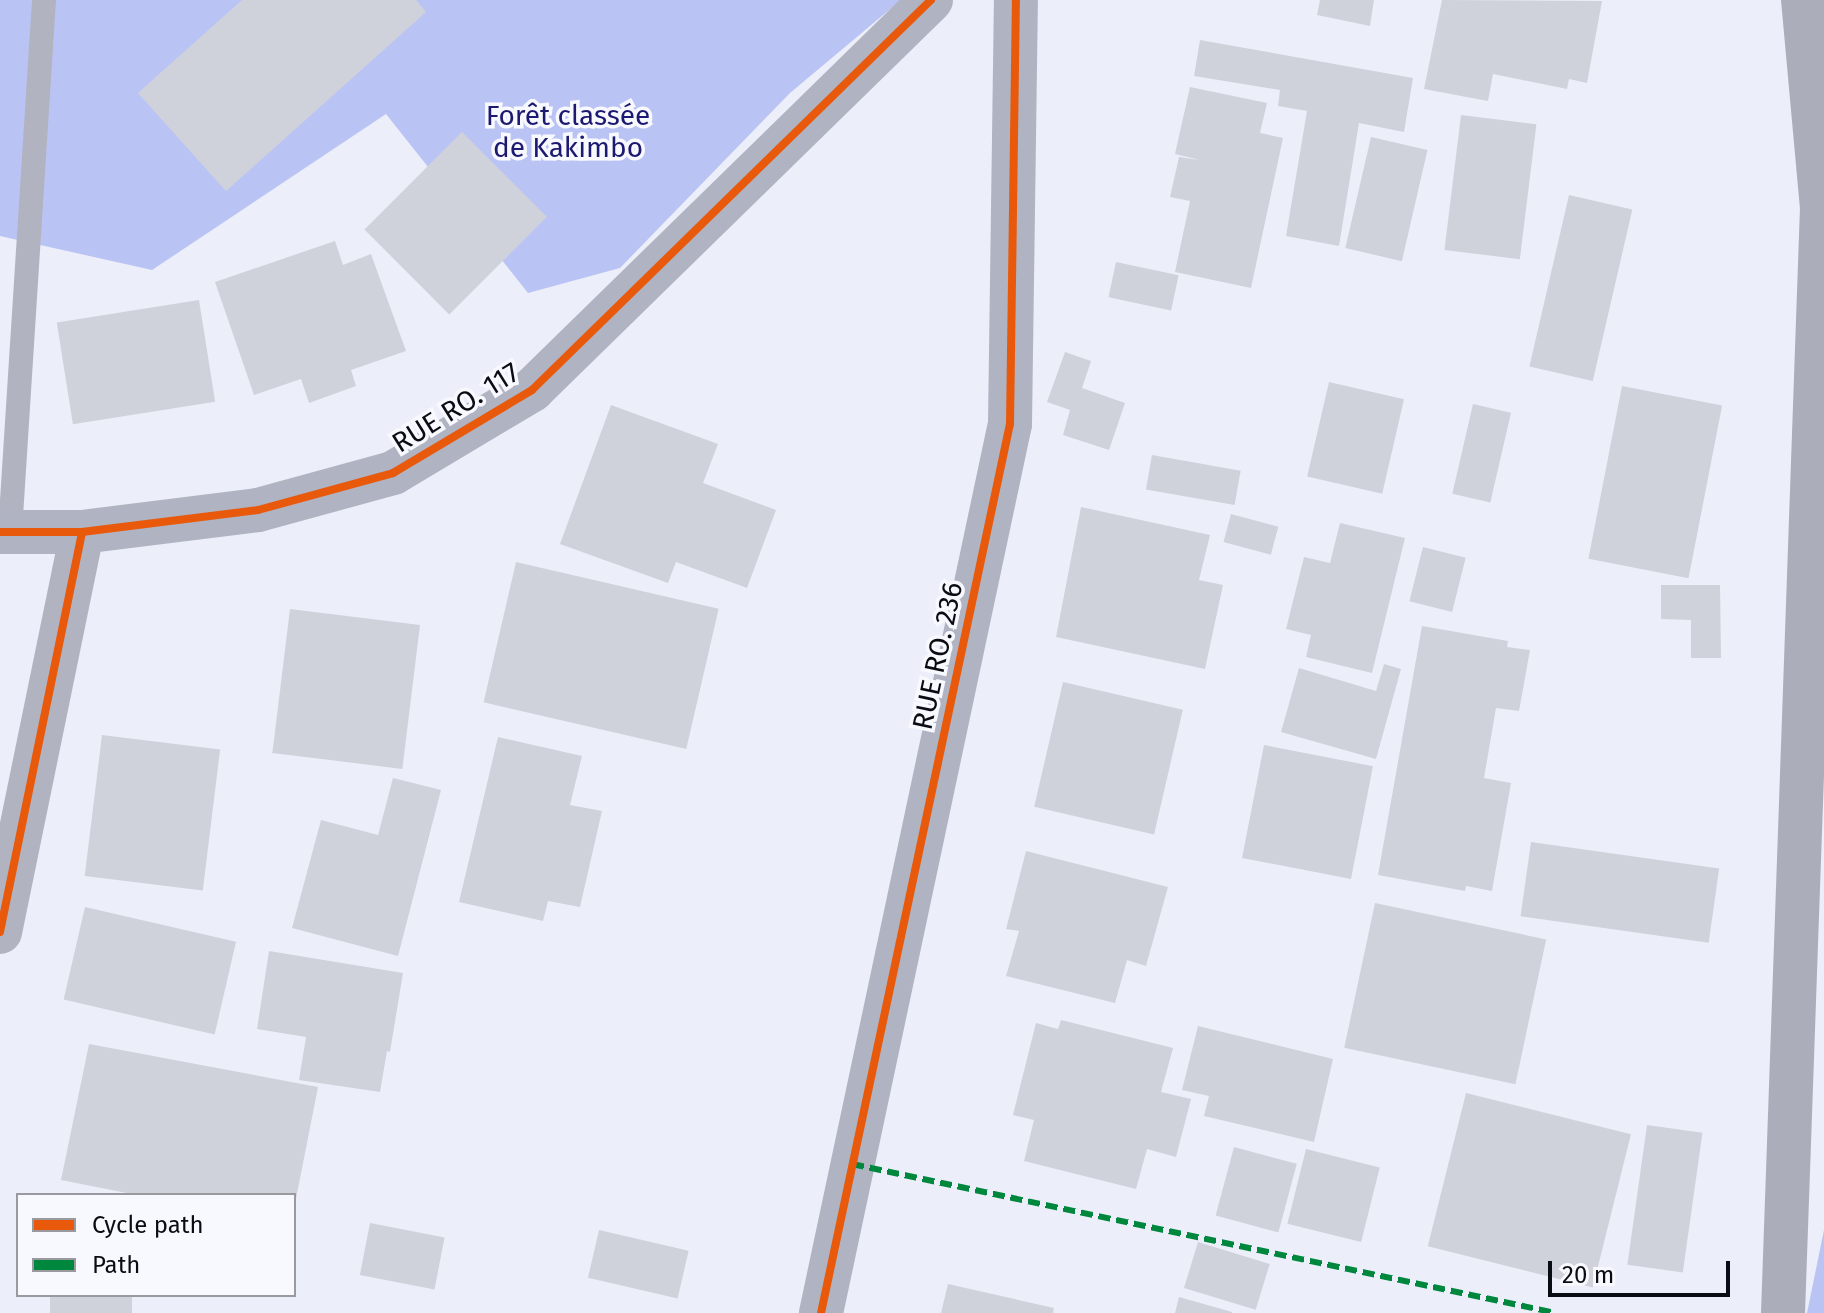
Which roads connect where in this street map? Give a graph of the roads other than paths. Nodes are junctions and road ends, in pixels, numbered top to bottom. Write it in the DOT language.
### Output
graph roads {
  1 [pos="44,0"];
  2 [pos="931,0"];
  3 [pos="1016,0"];
  4 [pos="1803,0"];
  5 [pos="5,532"];
  6 [pos="82,532"];
  7 [pos="0,932"];
  8 [pos="821,1313"];
  9 [pos="1783,1313"];
  1 -- 5 [label="lane"];
  2 -- 6 [label="street, RUE RO. 117"];
  3 -- 8 [label="street, RUE RO. 236"];
  4 -- 9 [label="main road"];
  5 -- 6 [label="street, RUE RO. 117"];
  6 -- 7 [label="street"];
}
